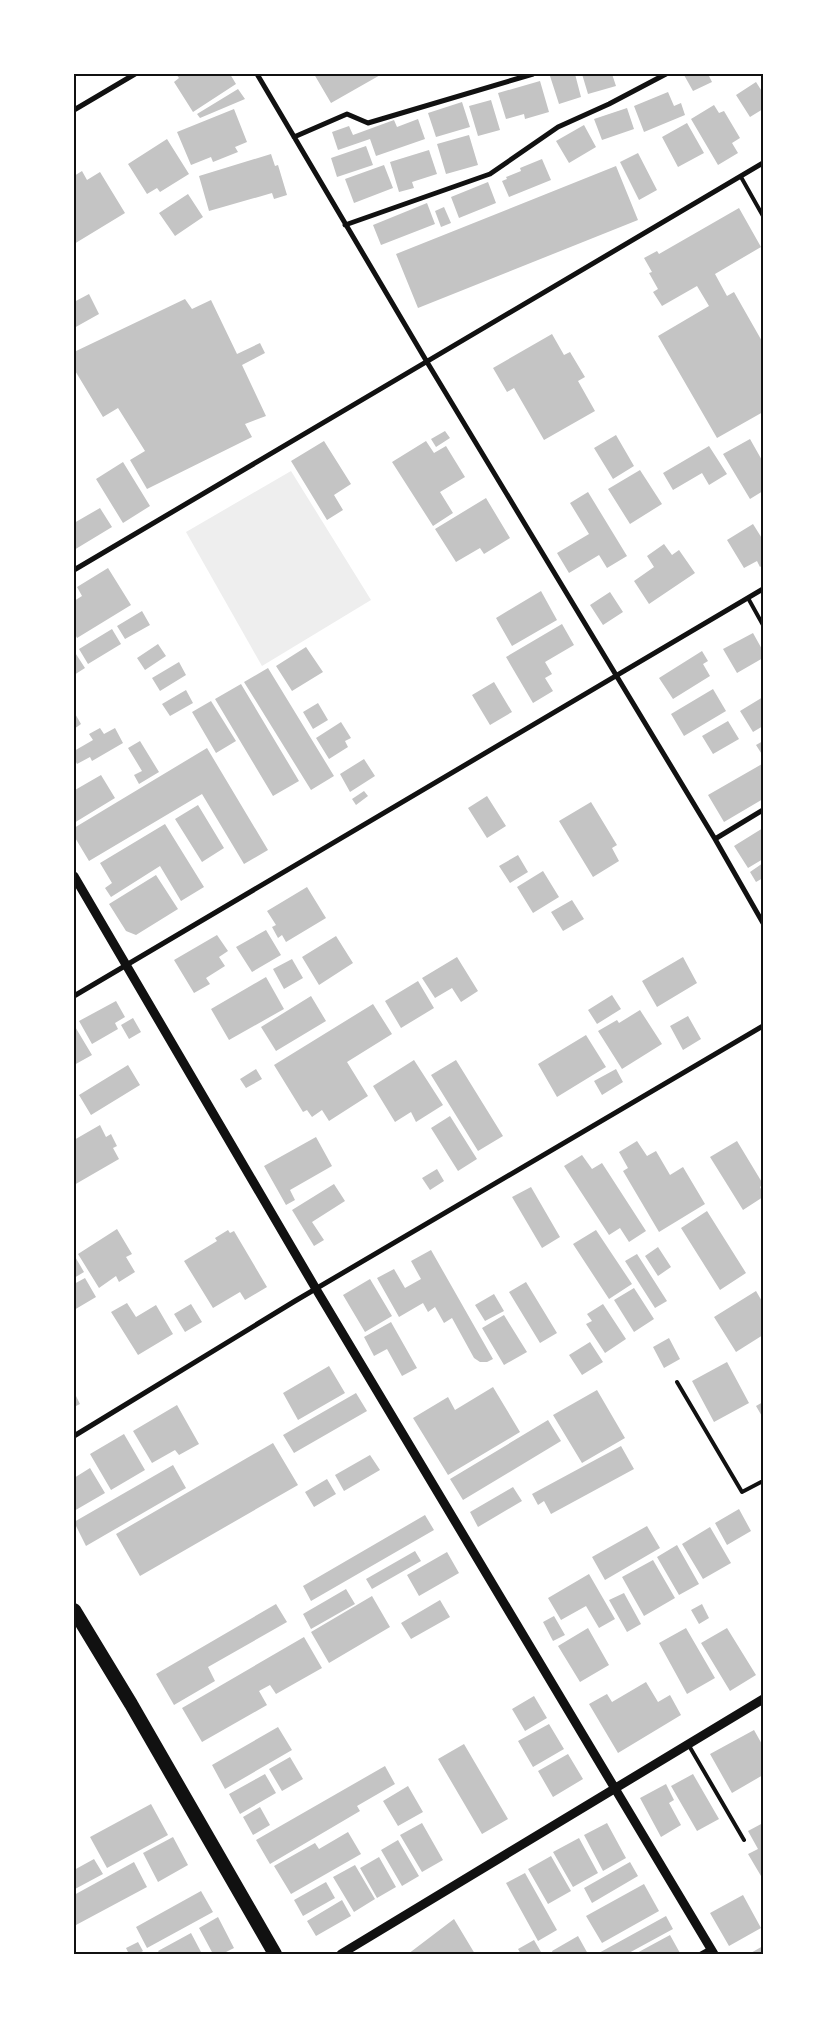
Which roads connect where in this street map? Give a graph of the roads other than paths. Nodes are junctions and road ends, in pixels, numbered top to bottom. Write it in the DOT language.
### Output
graph roads {
  1 [pos="135,74"];
  2 [pos="257,74"];
  3 [pos="533,74"];
  4 [pos="666,74"];
  5 [pos="74,110"];
  6 [pos="294,137"];
  7 [pos="763,163"];
  8 [pos="741,177"];
  9 [pos="763,216"];
  10 [pos="345,225"];
  11 [pos="427,362"];
  12 [pos="74,570"];
  13 [pos="763,589"];
  14 [pos="748,598"];
  15 [pos="763,625"];
  16 [pos="616,677"];
  17 [pos="763,810"];
  18 [pos="715,839"];
  19 [pos="74,876"];
  20 [pos="763,923"];
  21 [pos="127,965"];
  22 [pos="74,996"];
  23 [pos="763,1026"];
  24 [pos="316,1289"];
  25 [pos="677,1382"];
  26 [pos="74,1436"];
  27 [pos="763,1480"];
  28 [pos="74,1610"];
  29 [pos="763,1699"];
  30 [pos="688,1744"];
  31 [pos="616,1788"];
  32 [pos="744,1840"];
  33 [pos="712,1951"];
  34 [pos="275,1954"];
  35 [pos="341,1954"];
  36 [pos="700,1954"];
  1 -- 5 [label="street"];
  2 -- 6 [label="street"];
  3 -- 6 [label="street"];
  4 -- 10 [label="street"];
  6 -- 10 [label="street"];
  7 -- 8 [label="street"];
  8 -- 9 [label="lane"];
  8 -- 11 [label="street"];
  10 -- 11 [label="street"];
  11 -- 12 [label="street"];
  11 -- 16 [label="street"];
  13 -- 14 [label="street"];
  14 -- 15 [label="lane"];
  14 -- 16 [label="street"];
  16 -- 18 [label="street"];
  16 -- 21 [label="street"];
  17 -- 18 [label="street"];
  18 -- 20 [label="street"];
  19 -- 21 [label="street"];
  21 -- 22 [label="street"];
  21 -- 24 [label="street"];
  23 -- 24 [label="street"];
  24 -- 26 [label="street"];
  24 -- 31 [label="street"];
  25 -- 27 [label="lane"];
  28 -- 34 [label="highway"];
  29 -- 30 [label="street"];
  30 -- 31 [label="street"];
  30 -- 32 [label="lane"];
  31 -- 33 [label="street"];
  31 -- 35 [label="street"];
  33 -- 36 [label="lane"];
}
